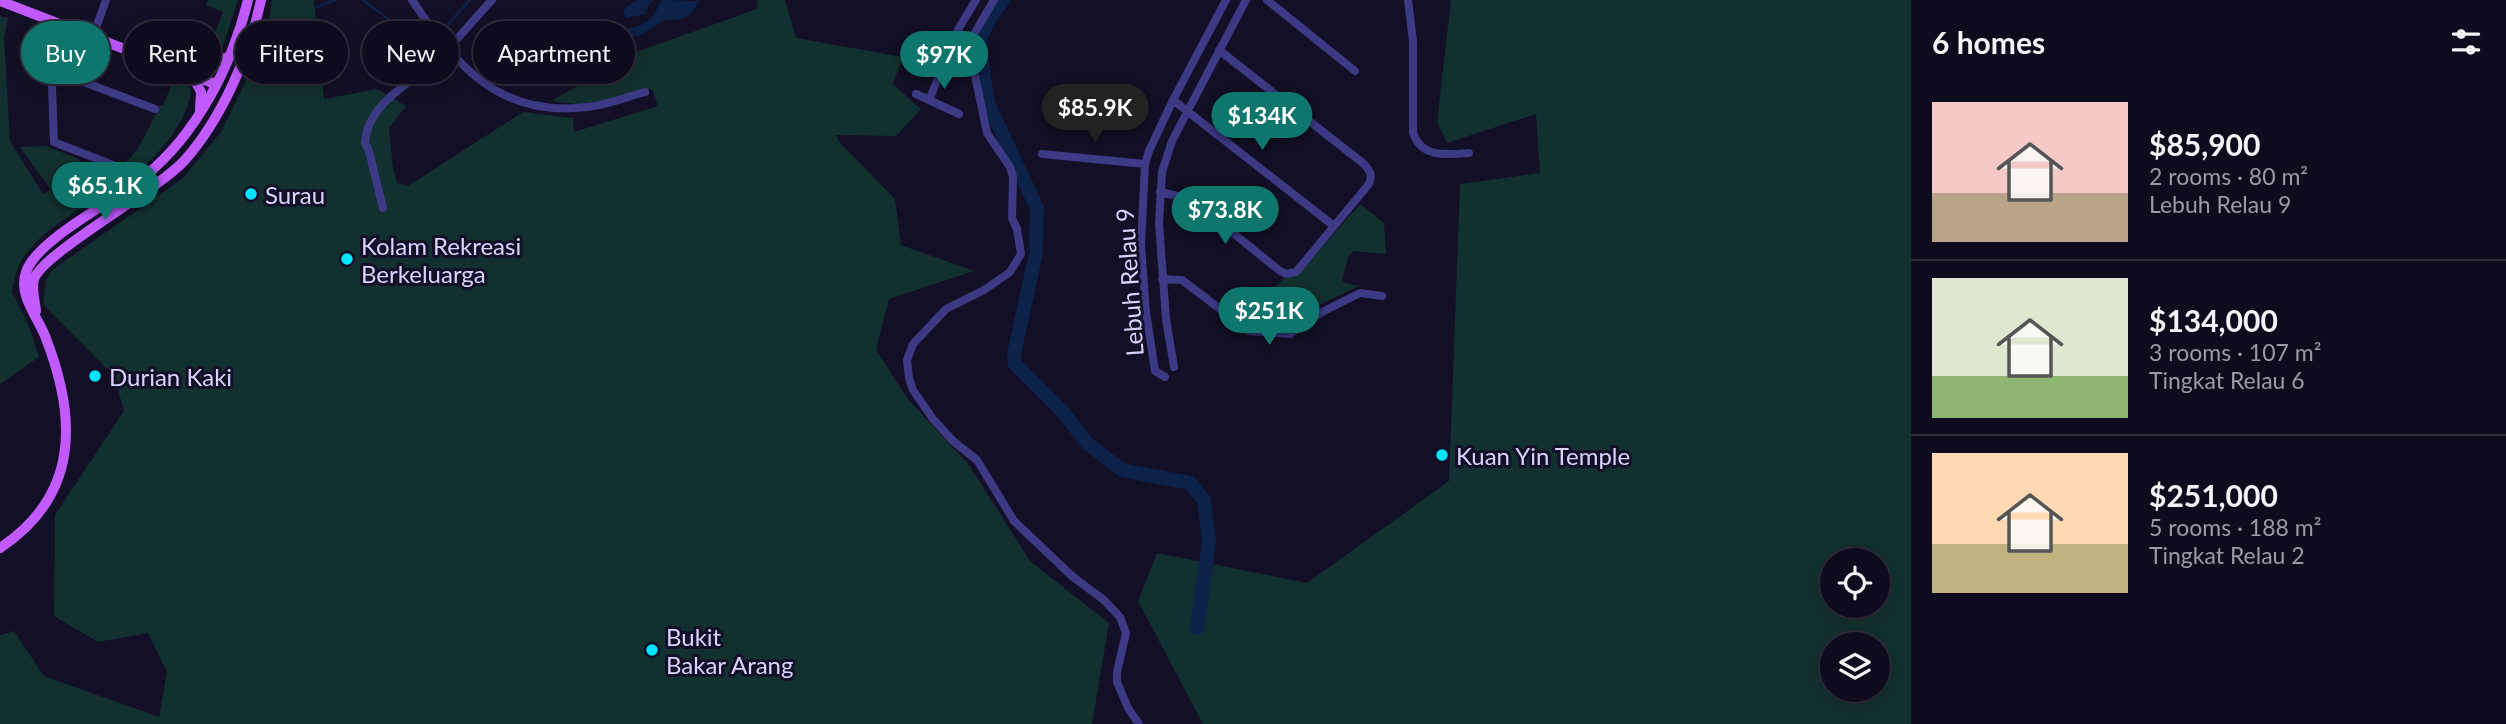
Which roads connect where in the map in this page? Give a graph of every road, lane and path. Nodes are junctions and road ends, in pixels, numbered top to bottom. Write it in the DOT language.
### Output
graph roads {
  1 [pos="106,0"];
  2 [pos="247,0"];
  3 [pos="261,0"];
  4 [pos="412,0"];
  5 [pos="492,0"];
  6 [pos="976,0"];
  7 [pos="994,0"];
  8 [pos="1226,0"];
  9 [pos="1246,0"];
  10 [pos="1267,0"];
  11 [pos="1408,0"];
  12 [pos="0,1"];
  13 [pos="53,21"];
  14 [pos="98,21"];
  15 [pos="257,21"];
  16 [pos="426,21"];
  17 [pos="459,37"];
  18 [pos="1219,50"];
  19 [pos="229,55"];
  20 [pos="221,61"];
  21 [pos="459,61"];
  22 [pos="1355,71"];
  23 [pos="221,72"];
  24 [pos="235,77"];
  25 [pos="52,84"];
  26 [pos="89,84"];
  27 [pos="197,84"];
  28 [pos="215,84"];
  29 [pos="406,84"];
  30 [pos="645,92"];
  31 [pos="916,94"];
  32 [pos="929,100"];
  33 [pos="1173,100"];
  34 [pos="155,109"];
  35 [pos="1187,111"];
  36 [pos="218,112"];
  37 [pos="200,113"];
  38 [pos="959,114"];
  39 [pos="1469,153"];
  40 [pos="1042,154"];
  41 [pos="1145,164"];
  42 [pos="113,165"];
  43 [pos="1160,192"];
  44 [pos="383,208"];
  45 [pos="1334,226"];
  46 [pos="1163,279"];
  47 [pos="1382,296"];
  48 [pos="36,315"];
  49 [pos="1174,367"];
  50 [pos="1165,377"];
  51 [pos="0,548"];
  52 [pos="1139,724"];
  1 -- 14 [label="street"];
  2 -- 19 [label="main road"];
  3 -- 15 [label="main road"];
  4 -- 16 [label="street"];
  5 -- 17 [label="street"];
  6 -- 32 [label="street"];
  7 -- 52 [label="street"];
  8 -- 33 [label="street, Lebuh Relau 9"];
  9 -- 18 [label="street"];
  10 -- 22 [label="street"];
  11 -- 39 [label="street"];
  12 -- 13 [label="main road"];
  18 -- 35 [label="street"];
  18 -- 45 [label="street"];
  19 -- 20 [label="main road"];
  19 -- 23 [label="main road"];
  21 -- 30 [label="street"];
  24 -- 36 [label="main road"];
  25 -- 42 [label="street"];
  26 -- 34 [label="street"];
  27 -- 37 [label="main road"];
  28 -- 36 [label="main road"];
  28 -- 37 [label="main road"];
  29 -- 44 [label="street"];
  31 -- 32 [label="street"];
  32 -- 38 [label="street"];
  33 -- 35 [label="street"];
  33 -- 41 [label="street, Lebuh Relau 9"];
  35 -- 43 [label="street"];
  35 -- 45 [label="street"];
  36 -- 48 [label="main road"];
  37 -- 48 [label="main road"];
  40 -- 41 [label="street"];
  41 -- 50 [label="street, Lebuh Relau 9"];
  43 -- 45 [label="street"];
  43 -- 46 [label="street"];
  46 -- 47 [label="street"];
  46 -- 49 [label="street"];
  48 -- 51 [label="main road"];
}
